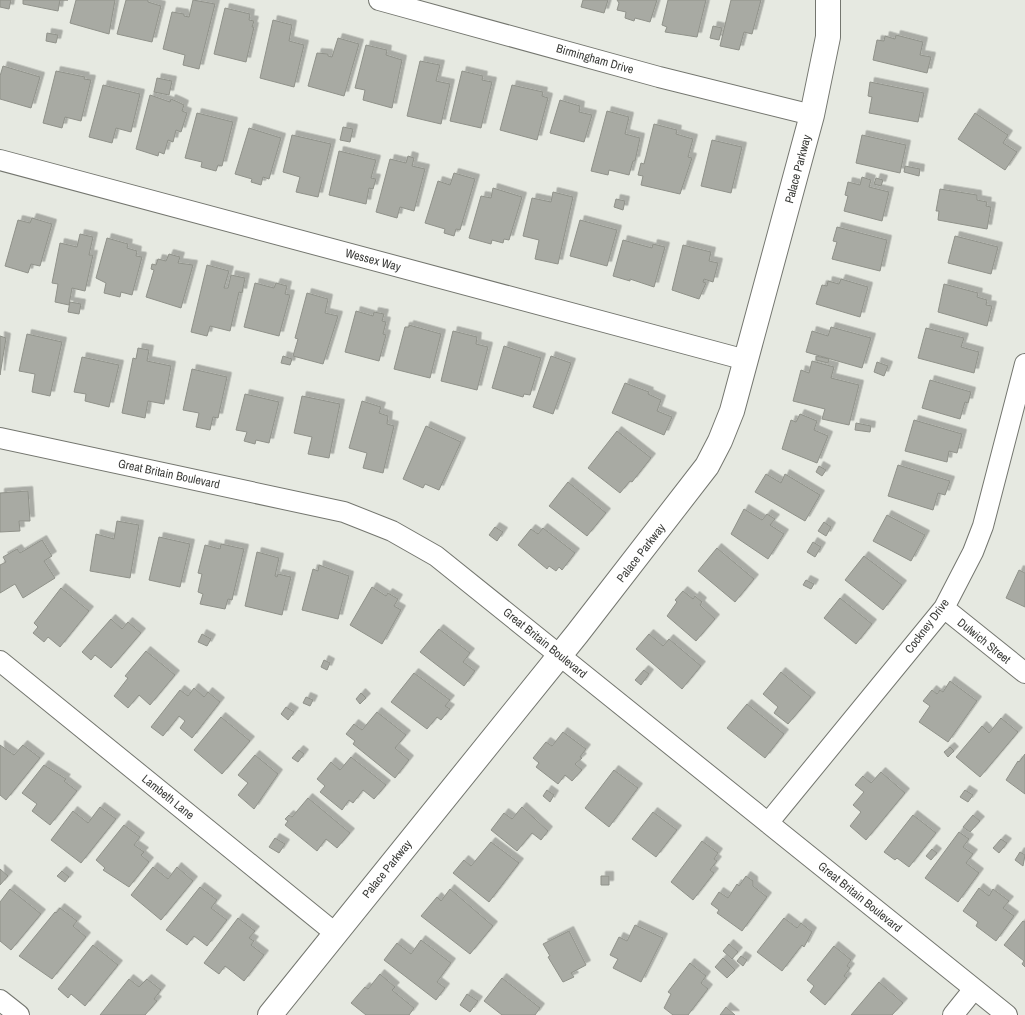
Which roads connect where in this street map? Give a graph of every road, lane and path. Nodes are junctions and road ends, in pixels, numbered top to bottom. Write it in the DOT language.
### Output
graph roads {
  1 [pos="379,0"];
  2 [pos="828,0"];
  3 [pos="812,115"];
  4 [pos="0,160"];
  5 [pos="746,360"];
  6 [pos="1025,364"];
  7 [pos="0,438"];
  8 [pos="944,608"];
  9 [pos="561,655"];
  10 [pos="0,661"];
  11 [pos="1025,673"];
  12 [pos="768,823"];
  13 [pos="336,933"];
  14 [pos="974,989"];
  15 [pos="0,1000"];
  16 [pos="18,1015"];
  17 [pos="270,1015"];
  18 [pos="953,1015"];
  19 [pos="1006,1015"];
  1 -- 3 [label="street, Birmingham Drive"];
  2 -- 3 [label="street, Palace Parkway"];
  3 -- 5 [label="street, Palace Parkway"];
  4 -- 5 [label="street, Wessex Way"];
  5 -- 9 [label="street, Palace Parkway"];
  6 -- 8 [label="street, Cockney Drive"];
  7 -- 9 [label="street, Great Britain Boulevard"];
  8 -- 11 [label="street, Dulwich Street"];
  8 -- 12 [label="street, Cockney Drive"];
  9 -- 12 [label="street, Great Britain Boulevard"];
  9 -- 13 [label="street, Palace Parkway"];
  10 -- 13 [label="street, Lambeth Lane"];
  12 -- 14 [label="street, Great Britain Boulevard"];
  13 -- 17 [label="street, Palace Parkway"];
  14 -- 18 [label="street"];
  14 -- 19 [label="street, Great Britain Boulevard"];
  15 -- 16 [label="street"];
}
